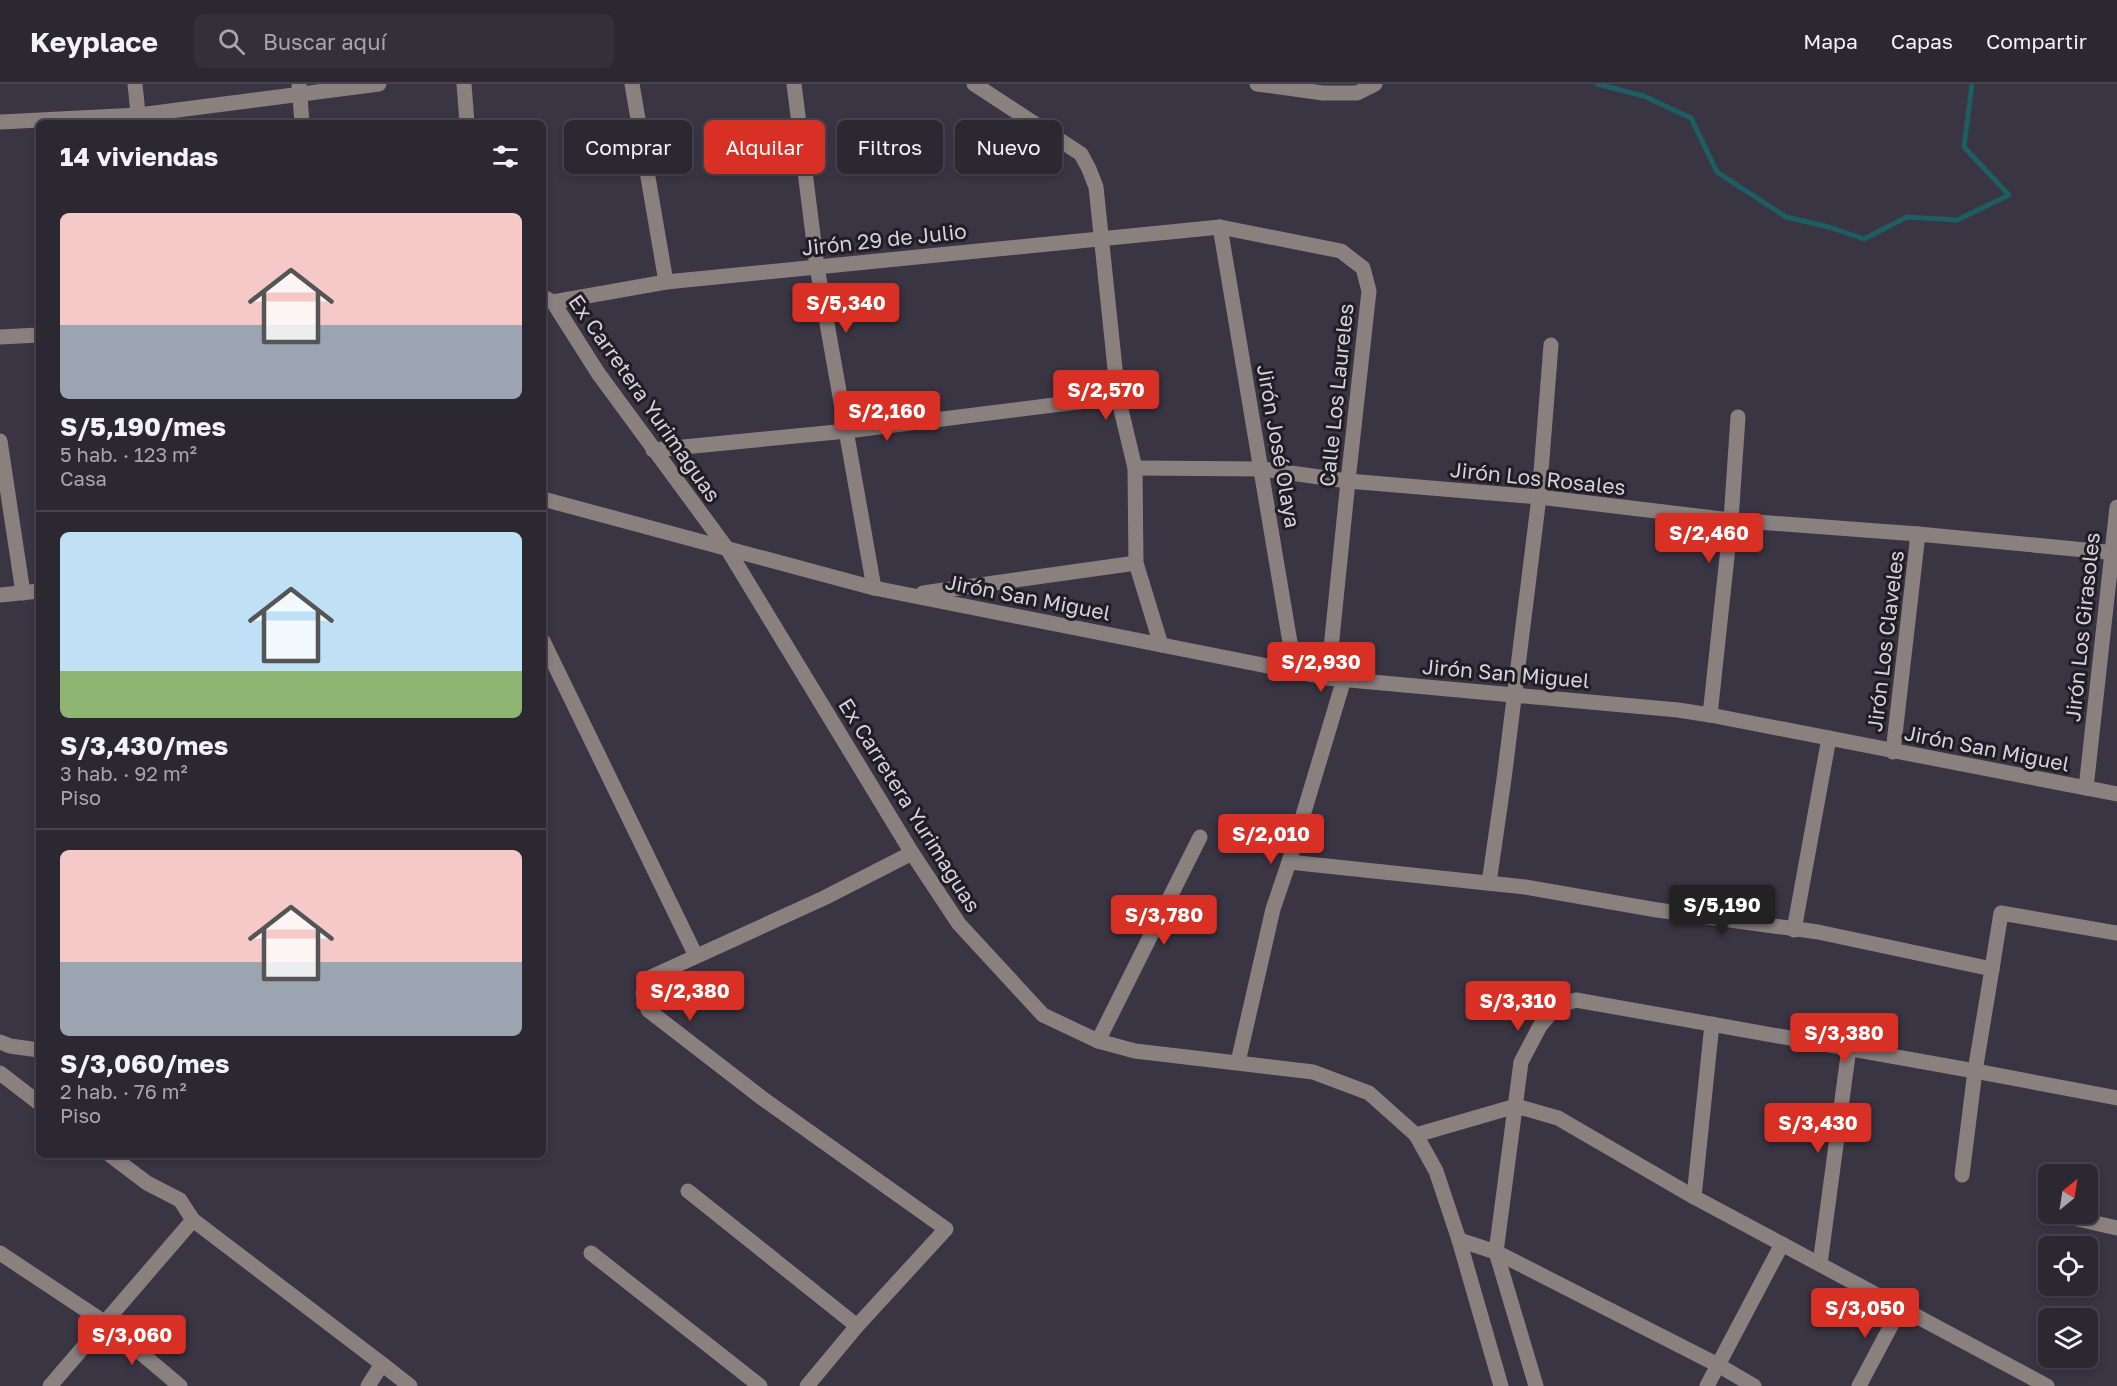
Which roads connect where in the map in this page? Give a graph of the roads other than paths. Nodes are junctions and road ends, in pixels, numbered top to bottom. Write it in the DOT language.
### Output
graph roads {
  1 [pos="135,84"];
  2 [pos="379,84"];
  3 [pos="464,84"];
  4 [pos="632,84"];
  5 [pos="794,84"];
  6 [pos="974,84"];
  7 [pos="1257,84"];
  8 [pos="1375,84"];
  9 [pos="1297,87"];
  10 [pos="299,90"];
  11 [pos="139,119"];
  12 [pos="93,120"];
  13 [pos="302,120"];
  14 [pos="467,120"];
  15 [pos="36,121"];
  16 [pos="0,122"];
  17 [pos="1220,227"];
  18 [pos="1102,238"];
  19 [pos="817,267"];
  20 [pos="666,282"];
  21 [pos="548,299"];
  22 [pos="36,334"];
  23 [pos="0,337"];
  24 [pos="1551,345"];
  25 [pos="1118,397"];
  26 [pos="1737,417"];
  27 [pos="847,431"];
  28 [pos="0,441"];
  29 [pos="653,450"];
  30 [pos="1135,468"];
  31 [pos="1262,469"];
  32 [pos="1348,481"];
  33 [pos="1539,498"];
  34 [pos="546,500"];
  35 [pos="2117,507"];
  36 [pos="1731,520"];
  37 [pos="1918,534"];
  38 [pos="728,550"];
  39 [pos="2114,553"];
  40 [pos="1136,563"];
  41 [pos="874,588"];
  42 [pos="36,591"];
  43 [pos="23,593"];
  44 [pos="0,595"];
  45 [pos="910,595"];
  46 [pos="1161,645"];
  47 [pos="546,647"];
  48 [pos="1295,672"];
  49 [pos="1328,678"];
  50 [pos="1344,678"];
  51 [pos="1515,696"];
  52 [pos="1710,715"];
  53 [pos="1829,738"];
  54 [pos="1893,752"];
  55 [pos="2086,788"];
  56 [pos="2117,794"];
  57 [pos="1200,837"];
  58 [pos="912,853"];
  59 [pos="1289,862"];
  60 [pos="1489,883"];
  61 [pos="1794,930"];
  62 [pos="2117,933"];
  63 [pos="696,956"];
  64 [pos="1992,969"];
  65 [pos="1712,1024"];
  66 [pos="1098,1041"];
  67 [pos="0,1042"];
  68 [pos="1849,1048"];
  69 [pos="36,1050"];
  70 [pos="1238,1062"];
  71 [pos="1975,1071"];
  72 [pos="0,1074"];
  73 [pos="2117,1098"];
  74 [pos="36,1100"];
  75 [pos="1516,1106"];
  76 [pos="1416,1135"];
  77 [pos="114,1158"];
  78 [pos="1962,1175"];
  79 [pos="688,1191"];
  80 [pos="1694,1197"];
  81 [pos="193,1220"];
  82 [pos="2098,1224"];
  83 [pos="2117,1228"];
  84 [pos="1459,1240"];
  85 [pos="1782,1244"];
  86 [pos="1496,1252"];
  87 [pos="0,1253"];
  88 [pos="591,1253"];
  89 [pos="1820,1264"];
  90 [pos="1901,1307"];
  91 [pos="104,1322"];
  92 [pos="858,1326"];
  93 [pos="382,1365"];
  94 [pos="1718,1365"];
  95 [pos="50,1386"];
  96 [pos="180,1386"];
  97 [pos="368,1386"];
  98 [pos="410,1386"];
  99 [pos="760,1386"];
  100 [pos="807,1386"];
  101 [pos="1501,1386"];
  102 [pos="1536,1386"];
  103 [pos="1707,1386"];
  104 [pos="1755,1386"];
  105 [pos="1859,1386"];
  106 [pos="2047,1386"];
  1 -- 11 [label="street"];
  2 -- 10 [label="street"];
  3 -- 14 [label="street"];
  4 -- 20 [label="street"];
  5 -- 19 [label="street"];
  6 -- 18 [label="street"];
  7 -- 9 [label="street"];
  8 -- 9 [label="street"];
  10 -- 11 [label="street"];
  10 -- 13 [label="street"];
  11 -- 12 [label="street"];
  15 -- 16 [label="street"];
  17 -- 18 [label="street, Jirón 29 de Julio"];
  17 -- 31 [label="street, Jirón José Olaya"];
  17 -- 32 [label="street, Calle Los Laureles"];
  18 -- 19 [label="street, Jirón 29 de Julio"];
  18 -- 25 [label="street"];
  19 -- 20 [label="street, Jirón 29 de Julio"];
  19 -- 27 [label="street"];
  20 -- 21 [label="street, Jirón 29 de Julio"];
  21 -- 29 [label="street, Ex Carretera Yurimaguas"];
  22 -- 23 [label="street"];
  24 -- 33 [label="street"];
  25 -- 27 [label="street"];
  25 -- 30 [label="street"];
  26 -- 36 [label="street"];
  27 -- 29 [label="street"];
  27 -- 41 [label="street"];
  28 -- 43 [label="street"];
  29 -- 38 [label="street, Ex Carretera Yurimaguas"];
  30 -- 31 [label="street, Jirón Los Rosales"];
  30 -- 40 [label="street"];
  31 -- 32 [label="street, Jirón Los Rosales"];
  31 -- 48 [label="street, Jirón José Olaya"];
  32 -- 33 [label="street, Jirón Los Rosales"];
  32 -- 49 [label="street, Calle Los Laureles"];
  33 -- 36 [label="street, Jirón Los Rosales"];
  33 -- 51 [label="street"];
  34 -- 38 [label="street, Jirón San Miguel"];
  35 -- 39 [label="street, Jirón Los Girasoles"];
  36 -- 37 [label="street, Jirón Los Rosales"];
  36 -- 52 [label="street"];
  37 -- 39 [label="street, Jirón Los Rosales"];
  37 -- 54 [label="street, Jirón Los Claveles"];
  38 -- 41 [label="street, Jirón San Miguel"];
  38 -- 58 [label="street, Ex Carretera Yurimaguas"];
  39 -- 55 [label="street, Jirón Los Girasoles"];
  40 -- 45 [label="street"];
  40 -- 46 [label="street"];
  41 -- 45 [label="street, Jirón San Miguel"];
  42 -- 43 [label="street"];
  43 -- 44 [label="street"];
  45 -- 46 [label="street, Jirón San Miguel"];
  46 -- 48 [label="street, Jirón San Miguel"];
  47 -- 63 [label="street"];
  48 -- 49 [label="street, Jirón San Miguel"];
  49 -- 50 [label="street, Jirón San Miguel"];
  50 -- 51 [label="street, Jirón San Miguel"];
  50 -- 59 [label="street"];
  51 -- 52 [label="street, Jirón San Miguel"];
  51 -- 60 [label="street"];
  52 -- 53 [label="street, Jirón San Miguel"];
  53 -- 54 [label="street, Jirón San Miguel"];
  53 -- 61 [label="street"];
  54 -- 55 [label="street, Jirón San Miguel"];
  55 -- 56 [label="street, Jirón San Miguel"];
  57 -- 66 [label="street"];
  58 -- 63 [label="street"];
  58 -- 66 [label="street, Ex Carretera Yurimaguas"];
  59 -- 60 [label="street"];
  59 -- 70 [label="street"];
  60 -- 61 [label="street"];
  61 -- 64 [label="street"];
  62 -- 64 [label="street"];
  63 -- 92 [label="street"];
  64 -- 71 [label="street"];
  65 -- 68 [label="street"];
  65 -- 75 [label="street"];
  65 -- 80 [label="street"];
  66 -- 70 [label="street, Ex Carretera Yurimaguas"];
  67 -- 69 [label="street"];
  68 -- 71 [label="street"];
  68 -- 89 [label="street"];
  70 -- 76 [label="street, Ex Carretera Yurimaguas"];
  71 -- 73 [label="street"];
  71 -- 78 [label="street"];
  72 -- 74 [label="street"];
  75 -- 76 [label="street"];
  75 -- 80 [label="street"];
  75 -- 86 [label="street"];
  76 -- 84 [label="street, Ex Carretera Yurimaguas"];
  77 -- 81 [label="street"];
  79 -- 92 [label="street"];
  80 -- 85 [label="street"];
  81 -- 91 [label="street"];
  81 -- 93 [label="street"];
  82 -- 83 [label="street"];
  84 -- 86 [label="street"];
  84 -- 101 [label="street, Ex Carretera Yurimaguas"];
  85 -- 89 [label="street"];
  85 -- 94 [label="street"];
  86 -- 94 [label="street"];
  86 -- 102 [label="street"];
  87 -- 91 [label="street"];
  88 -- 99 [label="street"];
  89 -- 90 [label="street"];
  90 -- 105 [label="street"];
  90 -- 106 [label="street"];
  91 -- 95 [label="street"];
  91 -- 96 [label="street"];
  92 -- 100 [label="street"];
  93 -- 97 [label="street"];
  93 -- 98 [label="street"];
  94 -- 103 [label="street"];
  94 -- 104 [label="street"];
}
